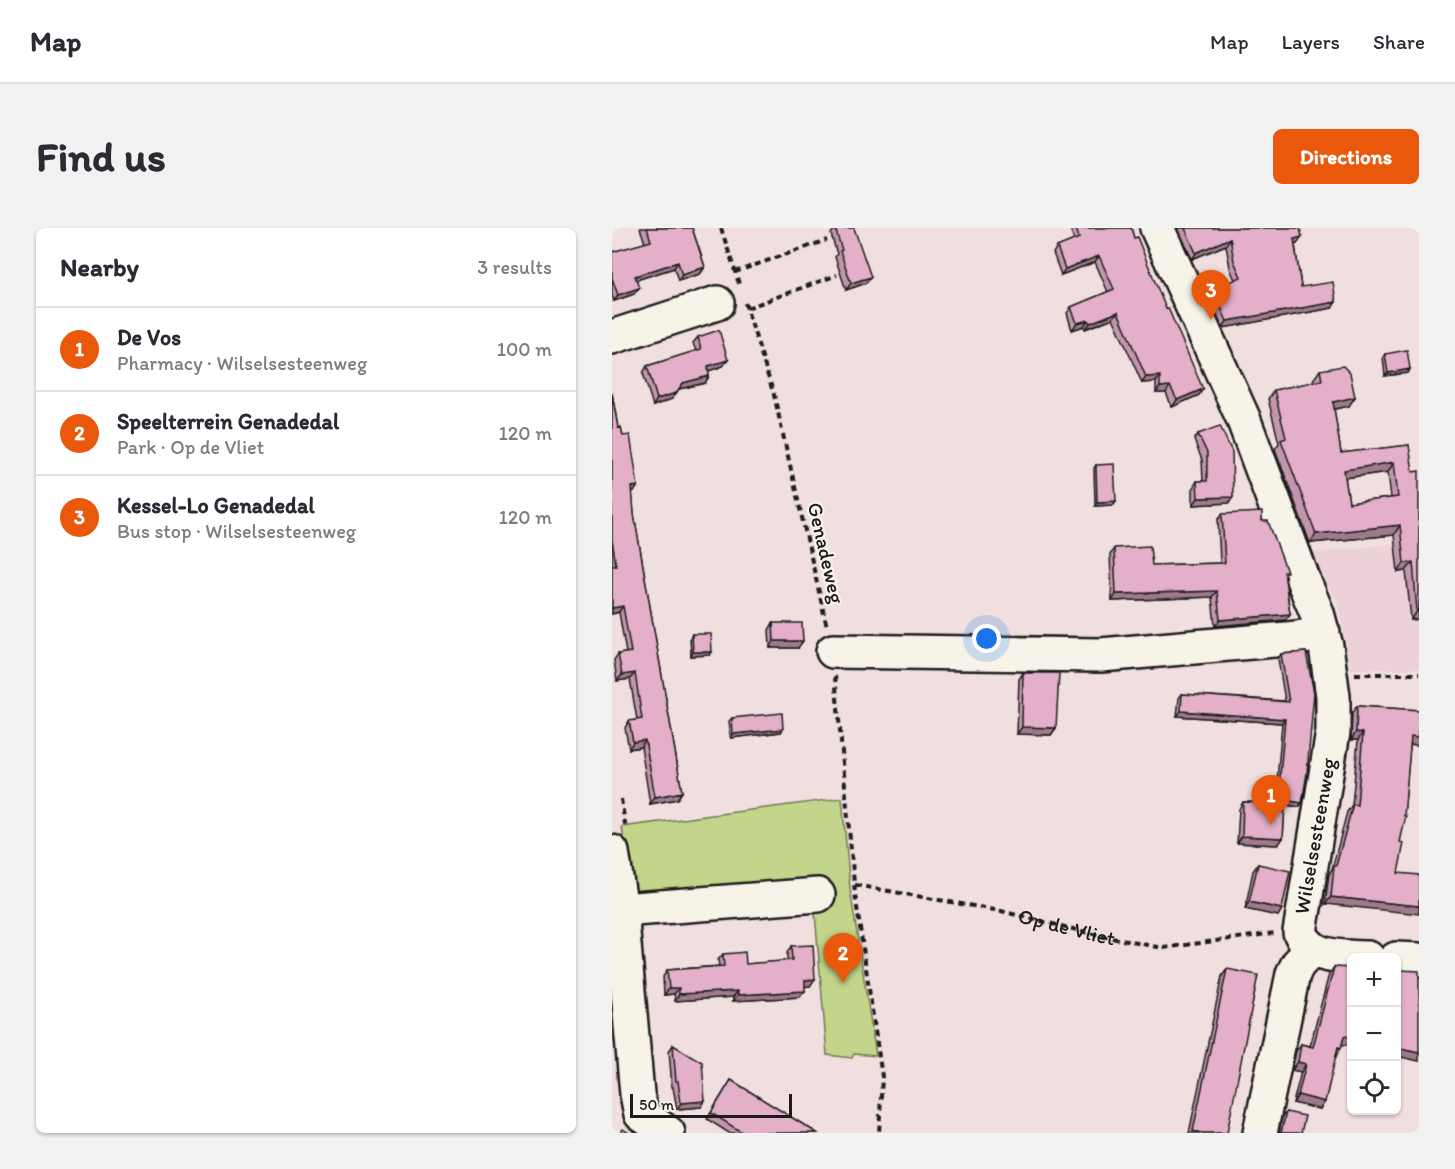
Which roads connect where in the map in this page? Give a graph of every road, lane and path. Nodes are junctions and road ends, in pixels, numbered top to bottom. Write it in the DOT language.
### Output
graph roads {
  1 [pos="721,228"];
  2 [pos="1157,228"];
  3 [pos="827,240"];
  4 [pos="735,272"];
  5 [pos="837,275"];
  6 [pos="732,306"];
  7 [pos="612,337"];
  8 [pos="1323,633"];
  9 [pos="832,651"];
  10 [pos="1419,674"];
  11 [pos="1330,675"];
  12 [pos="621,799"];
  13 [pos="619,843"];
  14 [pos="855,885"];
  15 [pos="818,895"];
  16 [pos="617,909"];
  17 [pos="1279,933"];
  18 [pos="1312,950"];
  19 [pos="1347,956"];
  20 [pos="1401,959"];
  21 [pos="1419,960"];
  22 [pos="668,1133"];
  23 [pos="879,1133"];
  24 [pos="1260,1133"];
  1 -- 4 [label="path, Genadeweg"];
  2 -- 8 [label="street, Wilselsesteenweg"];
  3 -- 4 [label="path"];
  4 -- 6 [label="path, Genadeweg"];
  5 -- 6 [label="path"];
  6 -- 7 [label="street"];
  6 -- 9 [label="path, Genadeweg"];
  8 -- 9 [label="street"];
  8 -- 11 [label="street, Wilselsesteenweg"];
  9 -- 14 [label="path, Genadeweg"];
  10 -- 11 [label="path"];
  11 -- 18 [label="street, Wilselsesteenweg"];
  12 -- 13 [label="path"];
  13 -- 16 [label="street"];
  14 -- 17 [label="path, Op de Vliet"];
  14 -- 23 [label="path, Genadeweg"];
  15 -- 16 [label="street"];
  16 -- 22 [label="street"];
  18 -- 19 [label="street"];
  18 -- 24 [label="street"];
  20 -- 21 [label="street"];
}
